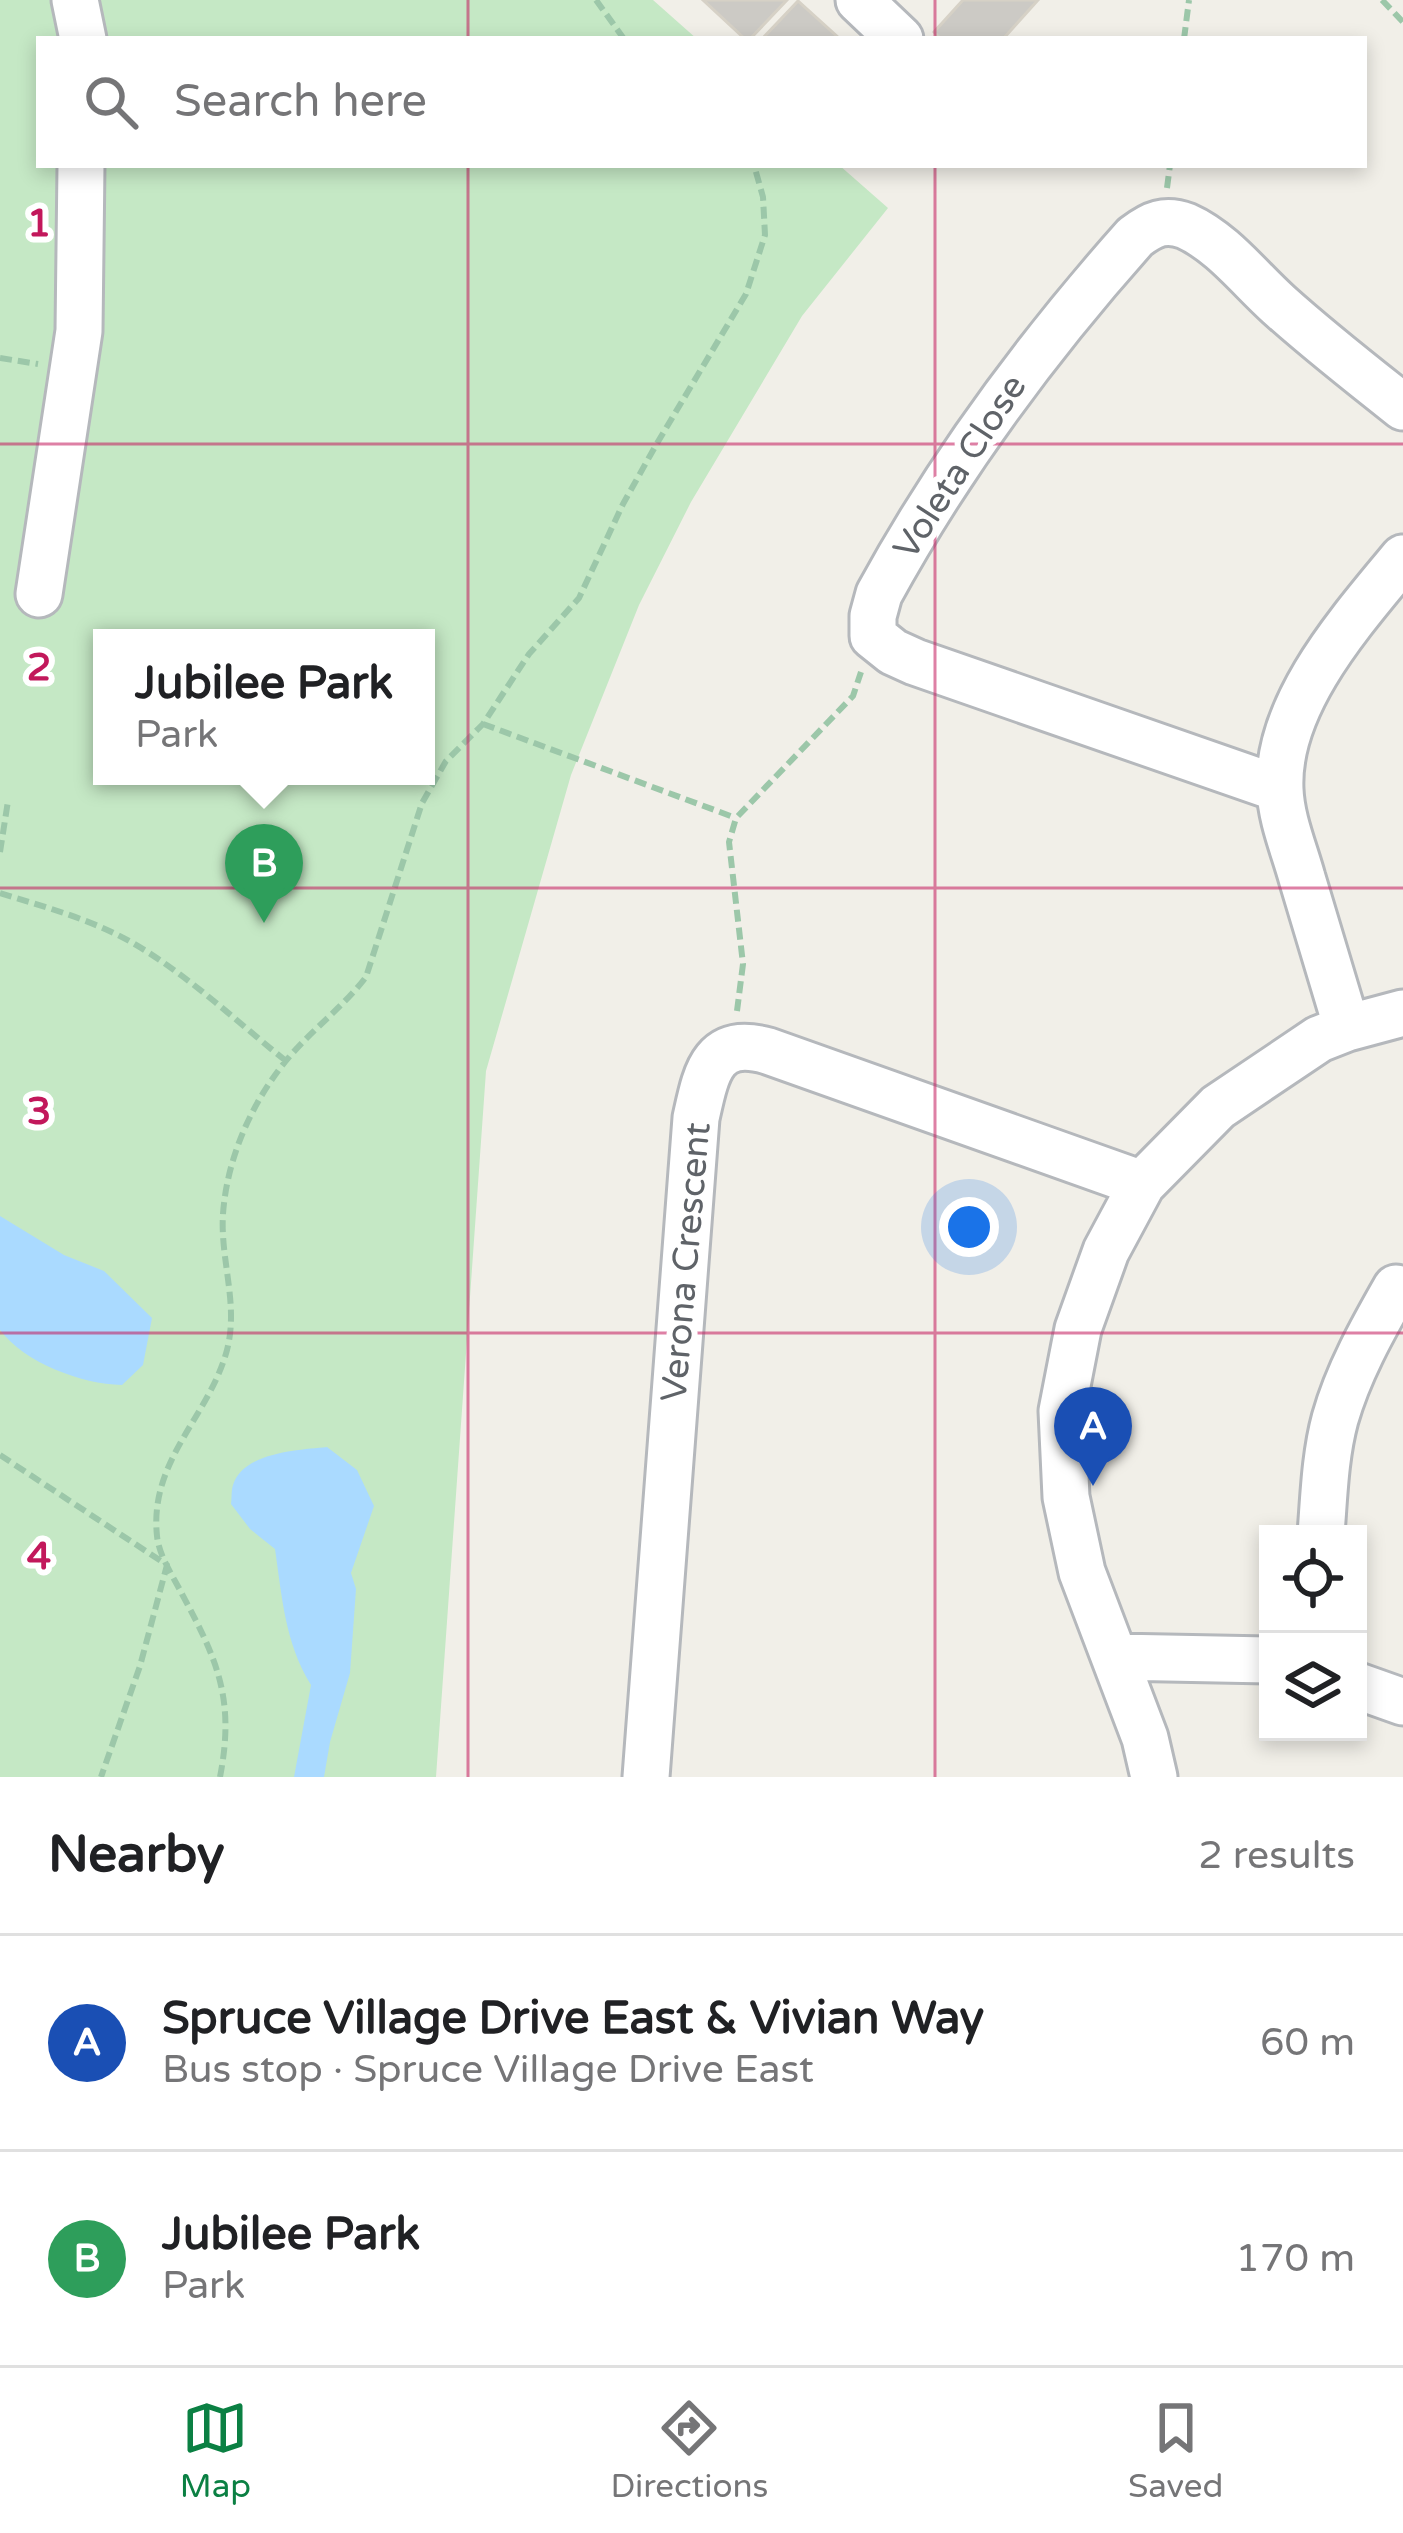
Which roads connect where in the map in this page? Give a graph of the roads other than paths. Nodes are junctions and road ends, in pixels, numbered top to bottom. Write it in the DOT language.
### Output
graph roads {
  1 [pos="75,0"];
  2 [pos="82,36"];
  3 [pos="81,168"];
  4 [pos="1403,406"];
  5 [pos="1403,558"];
  6 [pos="39,594"];
  7 [pos="1280,789"];
  8 [pos="1403,1013"];
  9 [pos="1347,1028"];
  10 [pos="1142,1184"];
  11 [pos="1396,1288"];
  12 [pos="1323,1525"];
  13 [pos="1116,1657"];
  14 [pos="1259,1660"];
  15 [pos="1367,1689"];
  16 [pos="1403,1702"];
  17 [pos="646,1777"];
  18 [pos="1154,1777"];
  1 -- 2 [label="street"];
  3 -- 6 [label="street"];
  4 -- 7 [label="street, Voleta Close"];
  5 -- 7 [label="street"];
  7 -- 9 [label="street"];
  8 -- 9 [label="street"];
  9 -- 10 [label="street"];
  10 -- 13 [label="street"];
  10 -- 17 [label="street, Verona Crescent"];
  11 -- 12 [label="street"];
  13 -- 14 [label="street"];
  13 -- 18 [label="street"];
  15 -- 16 [label="street"];
}
